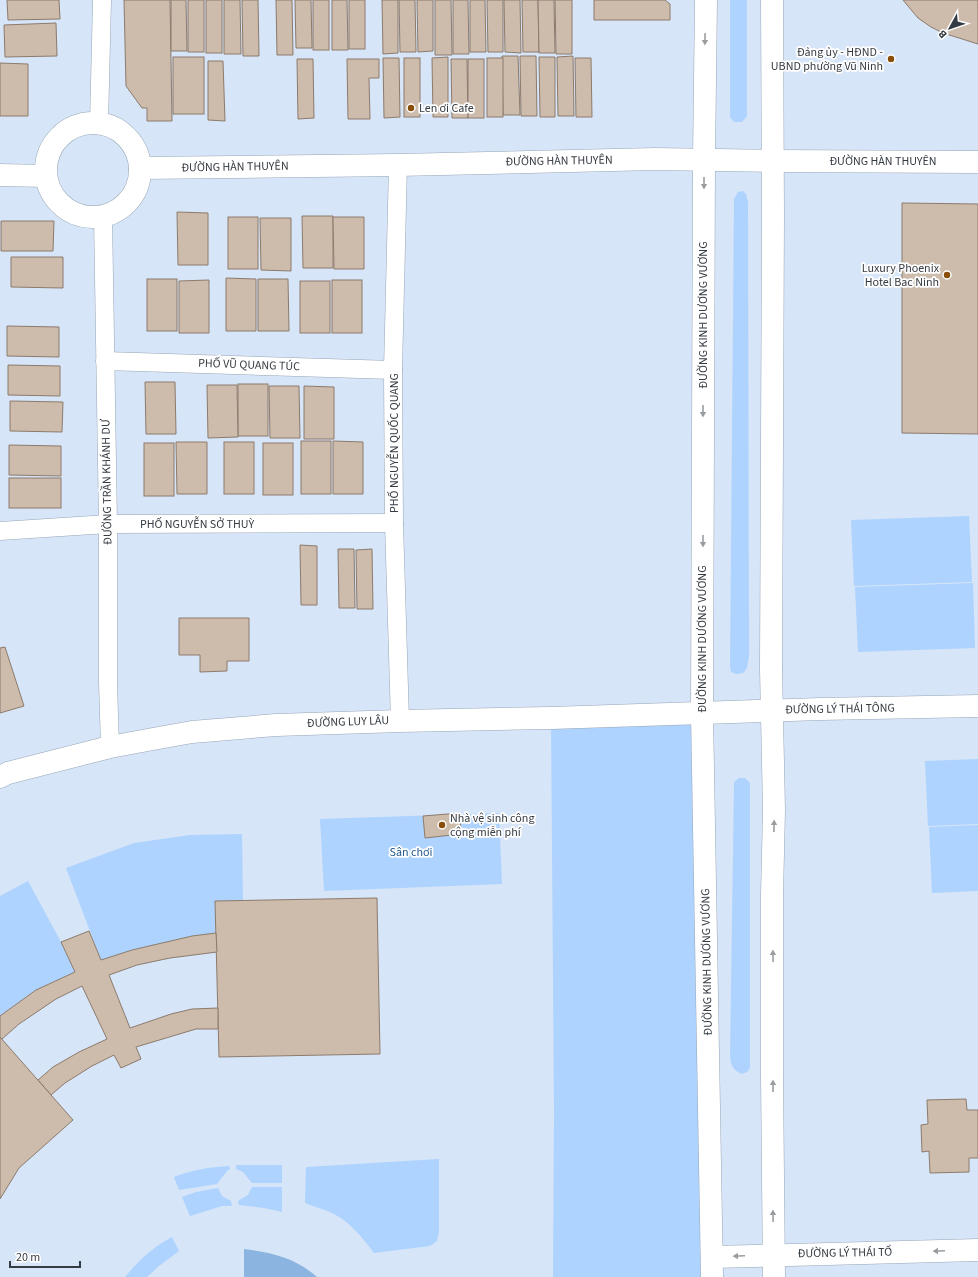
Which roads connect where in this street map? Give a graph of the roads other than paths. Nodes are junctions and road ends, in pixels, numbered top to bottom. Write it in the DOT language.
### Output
graph roads {
  1 [pos="102,0"];
  2 [pos="706,0"];
  3 [pos="772,0"];
  4 [pos="100,124"];
  5 [pos="704,160"];
  6 [pos="772,161"];
  7 [pos="978,162"];
  8 [pos="398,165"];
  9 [pos="140,168"];
  10 [pos="0,175"];
  11 [pos="46,176"];
  12 [pos="103,216"];
  13 [pos="105,361"];
  14 [pos="393,370"];
  15 [pos="394,523"];
  16 [pos="108,524"];
  17 [pos="0,531"];
  18 [pos="978,706"];
  19 [pos="772,710"];
  20 [pos="702,713"];
  21 [pos="400,721"];
  22 [pos="110,747"];
  23 [pos="0,777"];
  24 [pos="978,1250"];
  25 [pos="774,1255"];
  26 [pos="712,1267"];
  27 [pos="774,1277"];
  1 -- 4 [label="street"];
  2 -- 5 [label="main road, ĐƯỜNG KINH DƯƠNG VƯƠNG, one-way"];
  3 -- 6 [label="main road"];
  4 -- 9 [label="main road"];
  4 -- 11 [label="main road"];
  5 -- 6 [label="main road, ĐƯỜNG HÀN THUYÊN"];
  5 -- 8 [label="main road, ĐƯỜNG HÀN THUYÊN"];
  5 -- 20 [label="main road, ĐƯỜNG KINH DƯƠNG VƯƠNG, one-way"];
  6 -- 7 [label="main road, ĐƯỜNG HÀN THUYÊN"];
  6 -- 19 [label="main road"];
  8 -- 9 [label="main road, ĐƯỜNG HÀN THUYÊN"];
  8 -- 14 [label="street, PHỐ NGUYỄN QUỐC QUANG"];
  9 -- 12 [label="main road"];
  10 -- 11 [label="main road"];
  11 -- 12 [label="main road"];
  12 -- 13 [label="street, ĐƯỜNG TRẦN KHÁNH DƯ"];
  13 -- 14 [label="street, PHỐ VŨ QUANG TÚC"];
  13 -- 16 [label="street, ĐƯỜNG TRẦN KHÁNH DƯ"];
  14 -- 15 [label="street, PHỐ NGUYỄN QUỐC QUANG"];
  15 -- 16 [label="street, PHỐ NGUYỄN SỞ THUỲ"];
  15 -- 21 [label="street, PHỐ NGUYỄN QUỐC QUANG"];
  16 -- 17 [label="street, PHỐ NGUYỄN SỞ THUỲ"];
  16 -- 22 [label="street, ĐƯỜNG TRẦN KHÁNH DƯ"];
  18 -- 19 [label="main road, ĐƯỜNG LÝ THÁI TÔNG"];
  19 -- 20 [label="main road, ĐƯỜNG LÝ THÁI TÔNG"];
  25 -- 19 [label="main road, one-way"];
  20 -- 21 [label="main road, ĐƯỜNG LUY LÂU"];
  20 -- 26 [label="main road, ĐƯỜNG KINH DƯƠNG VƯƠNG"];
  21 -- 22 [label="main road, ĐƯỜNG LUY LÂU"];
  22 -- 23 [label="main road, ĐƯỜNG LUY LÂU"];
  24 -- 25 [label="main road, ĐƯỜNG LÝ THÁI TỔ, one-way"];
  25 -- 26 [label="main road, ĐƯỜNG LÝ THÁI TỔ, one-way"];
  25 -- 27 [label="main road"];
}
